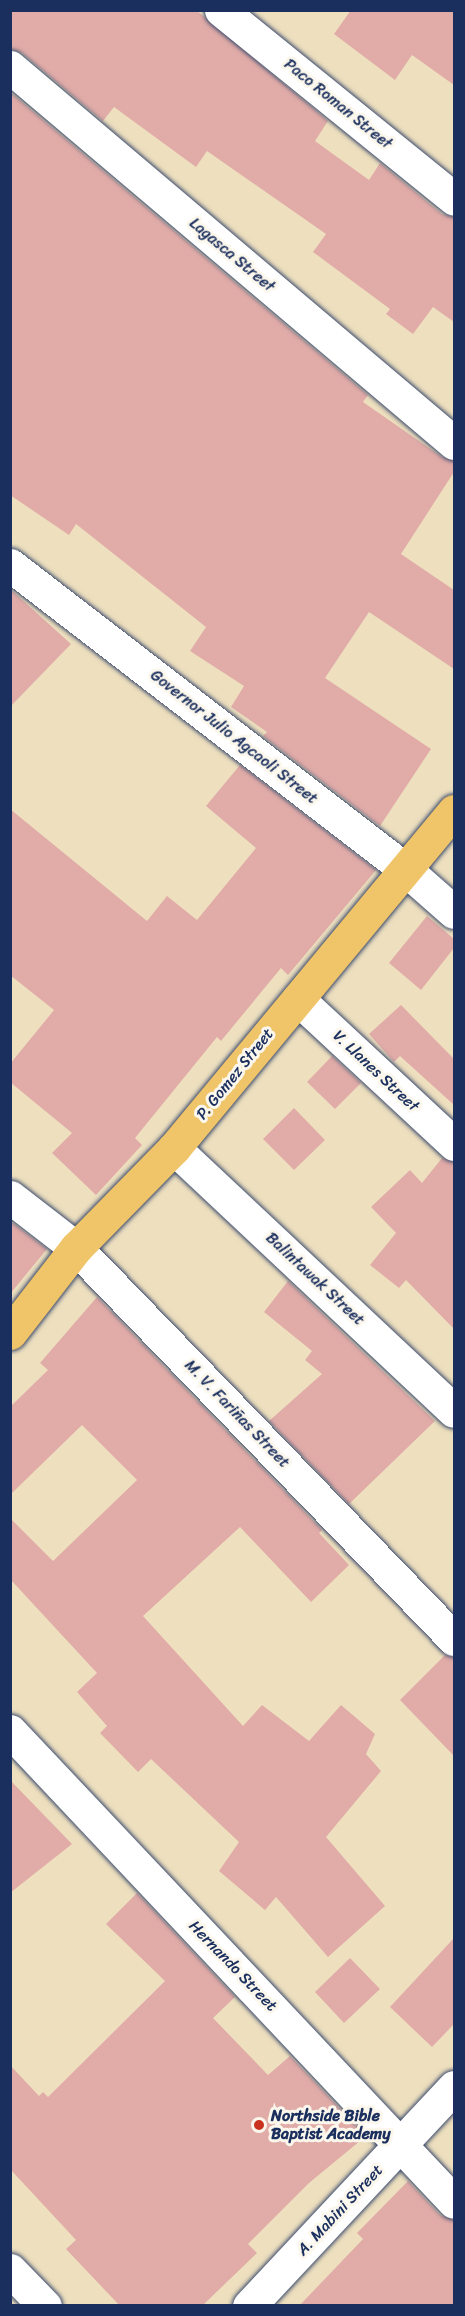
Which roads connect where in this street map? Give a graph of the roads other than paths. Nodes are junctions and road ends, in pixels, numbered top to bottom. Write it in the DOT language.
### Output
graph roads {
  1 [pos="221,10"];
  2 [pos="10,68"];
  3 [pos="454,199"];
  4 [pos="454,443"];
  5 [pos="10,565"];
  6 [pos="454,811"];
  7 [pos="405,869"];
  8 [pos="454,912"];
  9 [pos="298,999"];
  10 [pos="454,1144"];
  11 [pos="174,1148"];
  12 [pos="10,1197"];
  13 [pos="76,1248"];
  14 [pos="10,1333"];
  15 [pos="454,1411"];
  16 [pos="454,1640"];
  17 [pos="10,1731"];
  18 [pos="454,2087"];
  19 [pos="402,2144"];
  20 [pos="454,2202"];
  21 [pos="10,2270"];
  22 [pos="45,2306"];
  23 [pos="249,2306"];
  1 -- 3 [label="street, Paco Roman Street"];
  2 -- 4 [label="street, Lagasca Street"];
  5 -- 7 [label="street, Governor Julio Agcaoli Street"];
  6 -- 7 [label="main road, P. Gomez Street"];
  7 -- 8 [label="street, Governor Julio Agcaoli Street"];
  7 -- 9 [label="main road, P. Gomez Street"];
  9 -- 10 [label="street, V. Llanes Street"];
  9 -- 11 [label="main road, P. Gomez Street"];
  11 -- 13 [label="main road, P. Gomez Street"];
  11 -- 15 [label="street, Balintawak Street"];
  12 -- 13 [label="street, M. V. Fariñas Street"];
  13 -- 14 [label="main road, P. Gomez Street"];
  13 -- 16 [label="street, M. V. Fariñas Street"];
  17 -- 19 [label="street, Hernando Street"];
  18 -- 19 [label="street, A. Mabini Street"];
  19 -- 20 [label="street, Hernando Street"];
  19 -- 23 [label="street, A. Mabini Street"];
  21 -- 22 [label="street"];
}
